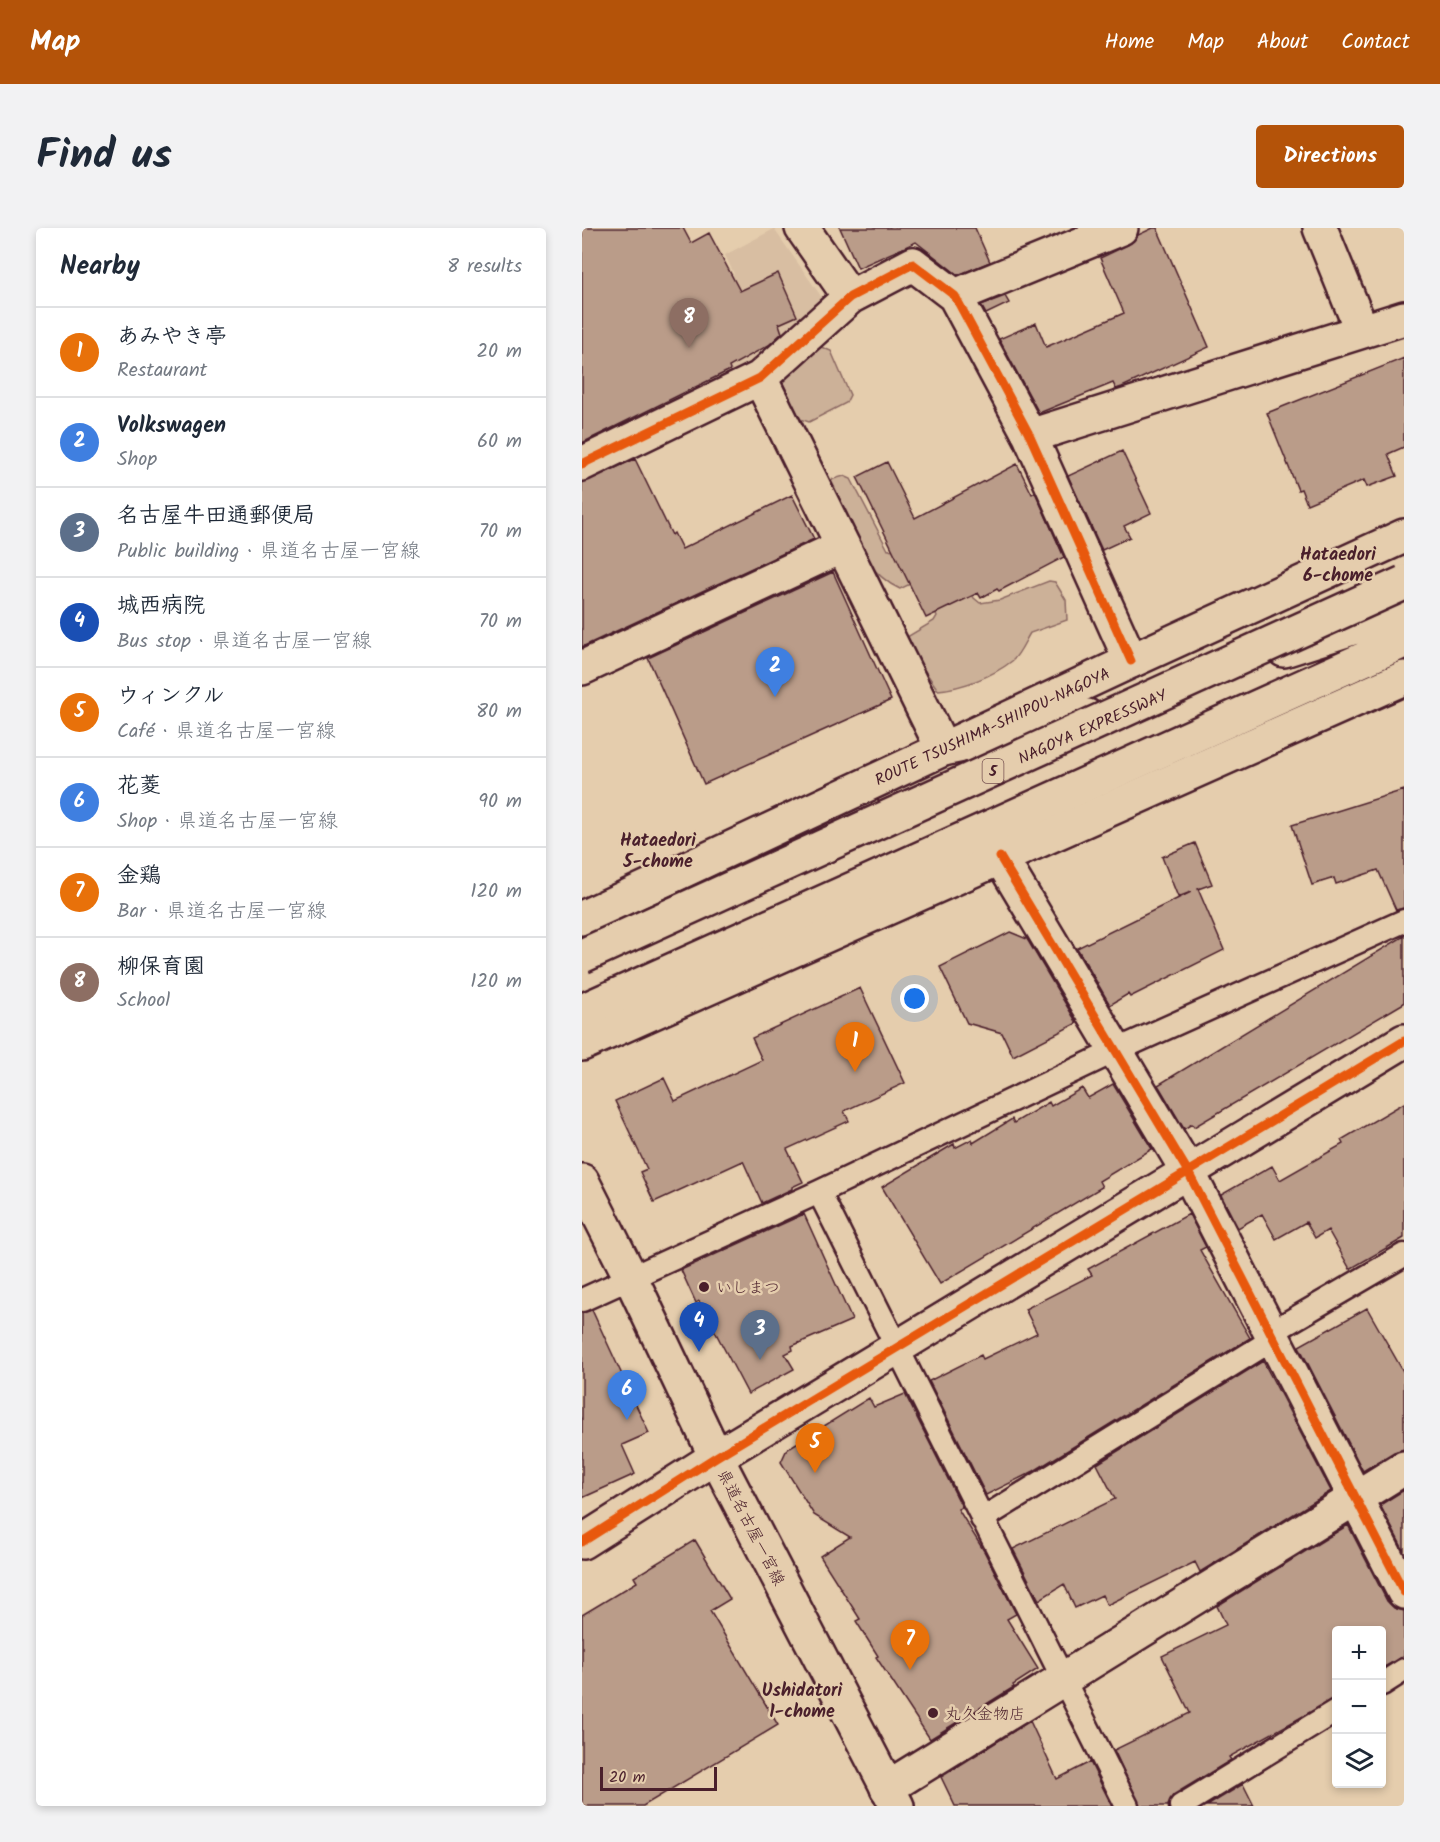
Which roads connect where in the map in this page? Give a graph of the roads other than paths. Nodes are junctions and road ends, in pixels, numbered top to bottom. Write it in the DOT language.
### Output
graph roads {
  1 [pos="802,228"];
  2 [pos="1121,228"];
  3 [pos="1320,228"];
  4 [pos="955,296"];
  5 [pos="850,297"];
  6 [pos="1404,318"];
  7 [pos="1362,332"];
  8 [pos="760,378"];
  9 [pos="1030,436"];
  10 [pos="582,464"];
  11 [pos="1404,536"];
  12 [pos="843,546"];
  13 [pos="1404,583"];
  14 [pos="1404,607"];
  15 [pos="1404,641"];
  16 [pos="1131,660"];
  17 [pos="582,668"];
  18 [pos="1404,678"];
  19 [pos="943,749"];
  20 [pos="1000,857"];
  21 [pos="582,918"];
  22 [pos="1404,921"];
  23 [pos="582,956"];
  24 [pos="582,1011"];
  25 [pos="1404,1041"];
  26 [pos="582,1044"];
  27 [pos="1115,1051"];
  28 [pos="1187,1170"];
  29 [pos="582,1181"];
  30 [pos="819,1192"];
  31 [pos="1404,1255"];
  32 [pos="631,1278"];
  33 [pos="582,1300"];
  34 [pos="1274,1335"];
  35 [pos="896,1347"];
  36 [pos="716,1457"];
  37 [pos="1404,1468"];
  38 [pos="1355,1497"];
  39 [pos="982,1519"];
  40 [pos="582,1542"];
  41 [pos="1404,1592"];
  42 [pos="1404,1670"];
  43 [pos="1062,1680"];
  44 [pos="1386,1681"];
  45 [pos="1332,1713"];
  46 [pos="892,1797"];
  47 [pos="1127,1806"];
  48 [pos="1181,1806"];
  1 -- 5 [label="main road"];
  2 -- 4 [label="main road"];
  3 -- 7 [label="main road"];
  4 -- 5 [label="main road"];
  4 -- 9 [label="main road"];
  5 -- 8 [label="main road"];
  6 -- 7 [label="main road"];
  7 -- 9 [label="main road"];
  8 -- 10 [label="main road"];
  8 -- 12 [label="main road"];
  9 -- 16 [label="main road"];
  11 -- 16 [label="main road, ROUTE TSUSHIMA-SHIIPOU-NAGOYA"];
  12 -- 17 [label="main road"];
  12 -- 19 [label="main road"];
  13 -- 23 [label="main road, NAGOYA EXPRESSWAY / 5, bridge"];
  14 -- 19 [label="main road"];
  15 -- 24 [label="main road"];
  16 -- 19 [label="main road, ROUTE TSUSHIMA-SHIIPOU-NAGOYA"];
  18 -- 20 [label="main road"];
  19 -- 21 [label="main road, ROUTE TSUSHIMA-SHIIPOU-NAGOYA"];
  20 -- 26 [label="main road"];
  20 -- 27 [label="main road"];
  22 -- 27 [label="lane"];
  25 -- 28 [label="main road"];
  27 -- 28 [label="main road"];
  27 -- 30 [label="lane"];
  28 -- 34 [label="main road"];
  28 -- 35 [label="main road"];
  29 -- 32 [label="main road, 県道名古屋一宮線"];
  30 -- 32 [label="lane"];
  30 -- 35 [label="lane"];
  31 -- 34 [label="lane"];
  32 -- 33 [label="lane"];
  32 -- 36 [label="main road, 県道名古屋一宮線"];
  34 -- 38 [label="main road"];
  34 -- 39 [label="lane"];
  35 -- 36 [label="main road"];
  35 -- 39 [label="lane"];
  36 -- 40 [label="main road"];
  36 -- 46 [label="main road, 県道名古屋一宮線"];
  37 -- 38 [label="main road"];
  38 -- 41 [label="main road"];
  38 -- 43 [label="main road"];
  39 -- 43 [label="lane"];
  42 -- 44 [label="lane"];
  43 -- 46 [label="main road"];
  43 -- 47 [label="lane"];
  45 -- 48 [label="lane"];
}
